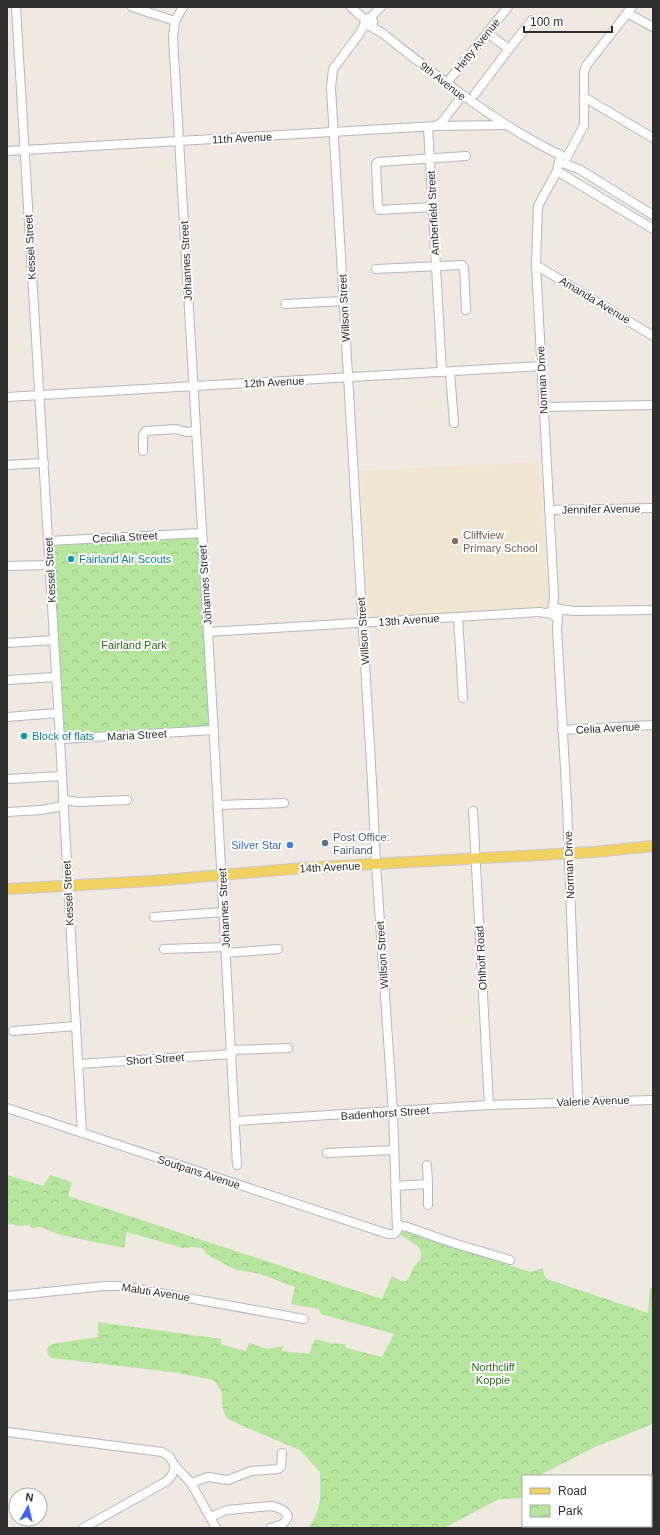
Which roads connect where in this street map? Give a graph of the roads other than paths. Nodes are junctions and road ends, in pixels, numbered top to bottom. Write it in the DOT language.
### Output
graph roads {
  1 [pos="16,7"];
  2 [pos="132,7"];
  3 [pos="183,7"];
  4 [pos="508,7"];
  5 [pos="380,8"];
  6 [pos="354,9"];
  7 [pos="630,10"];
  8 [pos="175,20"];
  9 [pos="532,20"];
  10 [pos="369,22"];
  11 [pos="653,27"];
  12 [pos="488,33"];
  13 [pos="510,49"];
  14 [pos="446,84"];
  15 [pos="474,94"];
  16 [pos="462,96"];
  17 [pos="584,97"];
  18 [pos="506,124"];
  19 [pos="432,127"];
  20 [pos="334,133"];
  21 [pos="653,138"];
  22 [pos="179,142"];
  23 [pos="25,150"];
  24 [pos="7,151"];
  25 [pos="466,156"];
  26 [pos="430,160"];
  27 [pos="562,162"];
  28 [pos="433,208"];
  29 [pos="653,215"];
  30 [pos="653,229"];
  31 [pos="536,265"];
  32 [pos="436,266"];
  33 [pos="376,269"];
  34 [pos="344,301"];
  35 [pos="285,304"];
  36 [pos="466,310"];
  37 [pos="653,336"];
  38 [pos="541,366"];
  39 [pos="446,372"];
  40 [pos="348,378"];
  41 [pos="194,386"];
  42 [pos="39,395"];
  43 [pos="7,397"];
  44 [pos="653,405"];
  45 [pos="543,407"];
  46 [pos="454,423"];
  47 [pos="196,431"];
  48 [pos="143,452"];
  49 [pos="44,463"];
  50 [pos="7,465"];
  51 [pos="653,508"];
  52 [pos="549,510"];
  53 [pos="202,534"];
  54 [pos="48,541"];
  55 [pos="50,565"];
  56 [pos="7,566"];
  57 [pos="653,610"];
  58 [pos="555,611"];
  59 [pos="458,617"];
  60 [pos="362,623"];
  61 [pos="208,632"];
  62 [pos="54,640"];
  63 [pos="7,643"];
  64 [pos="56,677"];
  65 [pos="7,680"];
  66 [pos="463,698"];
  67 [pos="58,713"];
  68 [pos="7,717"];
  69 [pos="653,725"];
  70 [pos="214,730"];
  71 [pos="562,730"];
  72 [pos="60,739"];
  73 [pos="62,776"];
  74 [pos="7,779"];
  75 [pos="127,800"];
  76 [pos="64,803"];
  77 [pos="284,803"];
  78 [pos="218,805"];
  79 [pos="474,811"];
  80 [pos="7,812"];
  81 [pos="653,846"];
  82 [pos="569,853"];
  83 [pos="475,858"];
  84 [pos="376,864"];
  85 [pos="222,875"];
  86 [pos="68,886"];
  87 [pos="7,889"];
  88 [pos="224,912"];
  89 [pos="154,917"];
  90 [pos="278,949"];
  91 [pos="164,950"];
  92 [pos="226,950"];
  93 [pos="76,1026"];
  94 [pos="13,1031"];
  95 [pos="288,1048"];
  96 [pos="232,1052"];
  97 [pos="78,1064"];
  98 [pos="653,1100"];
  99 [pos="578,1101"];
  100 [pos="534,1103"];
  101 [pos="489,1105"];
  102 [pos="7,1108"];
  103 [pos="393,1112"];
  104 [pos="236,1121"];
  105 [pos="82,1133"];
  106 [pos="394,1150"];
  107 [pos="327,1153"];
  108 [pos="237,1165"];
  109 [pos="427,1165"];
  110 [pos="428,1184"];
  111 [pos="395,1186"];
  112 [pos="428,1205"];
  113 [pos="397,1225"];
  114 [pos="510,1260"];
  115 [pos="7,1296"];
  116 [pos="304,1319"];
  117 [pos="7,1432"];
  118 [pos="282,1453"];
  119 [pos="175,1466"];
  120 [pos="191,1483"];
  121 [pos="210,1517"];
  122 [pos="83,1528"];
  123 [pos="216,1528"];
  124 [pos="271,1528"];
  1 -- 23 [label="street, Kessel Street"];
  2 -- 8 [label="street"];
  3 -- 8 [label="street, Johannes Street"];
  4 -- 12 [label="street, Hetty Avenue"];
  5 -- 10 [label="street, Willson Street"];
  6 -- 10 [label="street, 9th Avenue"];
  7 -- 11 [label="street"];
  7 -- 17 [label="street, Norman Drive"];
  8 -- 22 [label="street, Johannes Street"];
  9 -- 13 [label="street"];
  10 -- 14 [label="street, 9th Avenue"];
  10 -- 20 [label="street, Willson Street"];
  12 -- 13 [label="street"];
  12 -- 14 [label="street, Hetty Avenue"];
  13 -- 15 [label="street"];
  14 -- 16 [label="street, 9th Avenue"];
  16 -- 18 [label="street, 9th Avenue"];
  16 -- 19 [label="street"];
  17 -- 21 [label="street"];
  17 -- 27 [label="street, Norman Drive"];
  18 -- 19 [label="street, 11th Avenue"];
  18 -- 27 [label="street, 9th Avenue"];
  19 -- 20 [label="street, 11th Avenue"];
  19 -- 26 [label="street, Amberfield Street"];
  20 -- 22 [label="street, 11th Avenue"];
  20 -- 34 [label="street, Willson Street"];
  22 -- 23 [label="street, 11th Avenue"];
  22 -- 41 [label="street, Johannes Street"];
  23 -- 24 [label="street, 11th Avenue"];
  23 -- 42 [label="street, Kessel Street"];
  25 -- 26 [label="street"];
  26 -- 28 [label="street, Amberfield Street"];
  26 -- 28 [label="street"];
  27 -- 29 [label="street"];
  27 -- 30 [label="street"];
  27 -- 31 [label="street, Norman Drive"];
  28 -- 32 [label="street, Amberfield Street"];
  31 -- 37 [label="street, Amanda Avenue"];
  31 -- 38 [label="street, Norman Drive"];
  32 -- 33 [label="street"];
  32 -- 36 [label="street"];
  32 -- 39 [label="street, Amberfield Street"];
  34 -- 35 [label="street"];
  34 -- 40 [label="street, Willson Street"];
  38 -- 39 [label="street, 12th Avenue"];
  38 -- 45 [label="street, Norman Drive"];
  39 -- 40 [label="street, 12th Avenue"];
  39 -- 46 [label="street, Amberfield Street"];
  40 -- 41 [label="street, 12th Avenue"];
  40 -- 60 [label="street, Willson Street"];
  41 -- 42 [label="street, 12th Avenue"];
  41 -- 47 [label="street, Johannes Street"];
  42 -- 43 [label="street, 12th Avenue"];
  42 -- 49 [label="street, Kessel Street"];
  44 -- 45 [label="street"];
  45 -- 52 [label="street, Norman Drive"];
  47 -- 48 [label="street"];
  47 -- 53 [label="street, Johannes Street"];
  49 -- 50 [label="street"];
  49 -- 54 [label="street, Kessel Street"];
  51 -- 52 [label="street, Jennifer Avenue"];
  52 -- 58 [label="street, Norman Drive"];
  53 -- 54 [label="street, Cecilia Street"];
  53 -- 61 [label="street, Johannes Street"];
  54 -- 55 [label="street, Kessel Street"];
  55 -- 56 [label="street"];
  55 -- 62 [label="street, Kessel Street"];
  57 -- 58 [label="street, 13th Avenue"];
  58 -- 59 [label="street, 13th Avenue"];
  58 -- 71 [label="street, Norman Drive"];
  59 -- 60 [label="street, 13th Avenue"];
  59 -- 66 [label="street"];
  60 -- 61 [label="street, 13th Avenue"];
  60 -- 84 [label="street, Willson Street"];
  61 -- 70 [label="street, Johannes Street"];
  62 -- 63 [label="street"];
  62 -- 64 [label="street, Kessel Street"];
  64 -- 65 [label="street"];
  64 -- 67 [label="street, Kessel Street"];
  67 -- 68 [label="street"];
  67 -- 72 [label="street, Kessel Street"];
  69 -- 71 [label="street, Celia Avenue"];
  70 -- 72 [label="street, Maria Street"];
  70 -- 78 [label="street, Johannes Street"];
  71 -- 82 [label="street, Norman Drive"];
  72 -- 73 [label="street, Kessel Street"];
  73 -- 74 [label="street"];
  73 -- 76 [label="street, Kessel Street"];
  75 -- 76 [label="street"];
  76 -- 80 [label="street"];
  76 -- 86 [label="street, Kessel Street"];
  77 -- 78 [label="street"];
  78 -- 85 [label="street, Johannes Street"];
  79 -- 83 [label="street, Ohlhoff Road"];
  81 -- 82 [label="main road, 14th Avenue"];
  82 -- 83 [label="main road, 14th Avenue"];
  82 -- 99 [label="street, Norman Drive"];
  83 -- 84 [label="main road, 14th Avenue"];
  83 -- 101 [label="street, Ohlhoff Road"];
  84 -- 85 [label="main road, 14th Avenue"];
  84 -- 103 [label="street, Willson Street"];
  85 -- 86 [label="main road, 14th Avenue"];
  85 -- 88 [label="street, Johannes Street"];
  86 -- 87 [label="main road, 14th Avenue"];
  86 -- 93 [label="street, Kessel Street"];
  88 -- 89 [label="street"];
  88 -- 92 [label="street, Johannes Street"];
  90 -- 92 [label="street"];
  91 -- 92 [label="street"];
  92 -- 96 [label="street, Johannes Street"];
  93 -- 94 [label="street"];
  93 -- 97 [label="street, Kessel Street"];
  95 -- 96 [label="street, Short Street"];
  96 -- 97 [label="street, Short Street"];
  96 -- 104 [label="street, Johannes Street"];
  97 -- 105 [label="street, Kessel Street"];
  98 -- 99 [label="street, Valerie Avenue"];
  99 -- 100 [label="street, Valerie Avenue"];
  100 -- 101 [label="street, Badenhorst Street"];
  101 -- 103 [label="street, Badenhorst Street"];
  102 -- 105 [label="street, Soutpans Avenue"];
  103 -- 104 [label="street, Badenhorst Street"];
  103 -- 106 [label="street, Willson Street"];
  104 -- 108 [label="street, Johannes Street"];
  105 -- 113 [label="street, Soutpans Avenue"];
  106 -- 107 [label="street"];
  106 -- 111 [label="street, Willson Street"];
  109 -- 110 [label="street"];
  110 -- 111 [label="street"];
  110 -- 112 [label="street"];
  111 -- 113 [label="street, Willson Street"];
  113 -- 114 [label="street"];
  115 -- 116 [label="street, Maluti Avenue"];
  117 -- 119 [label="street"];
  118 -- 120 [label="street"];
  119 -- 120 [label="street"];
  119 -- 122 [label="street"];
  120 -- 121 [label="street"];
  121 -- 123 [label="street"];
  121 -- 124 [label="street"];
}
